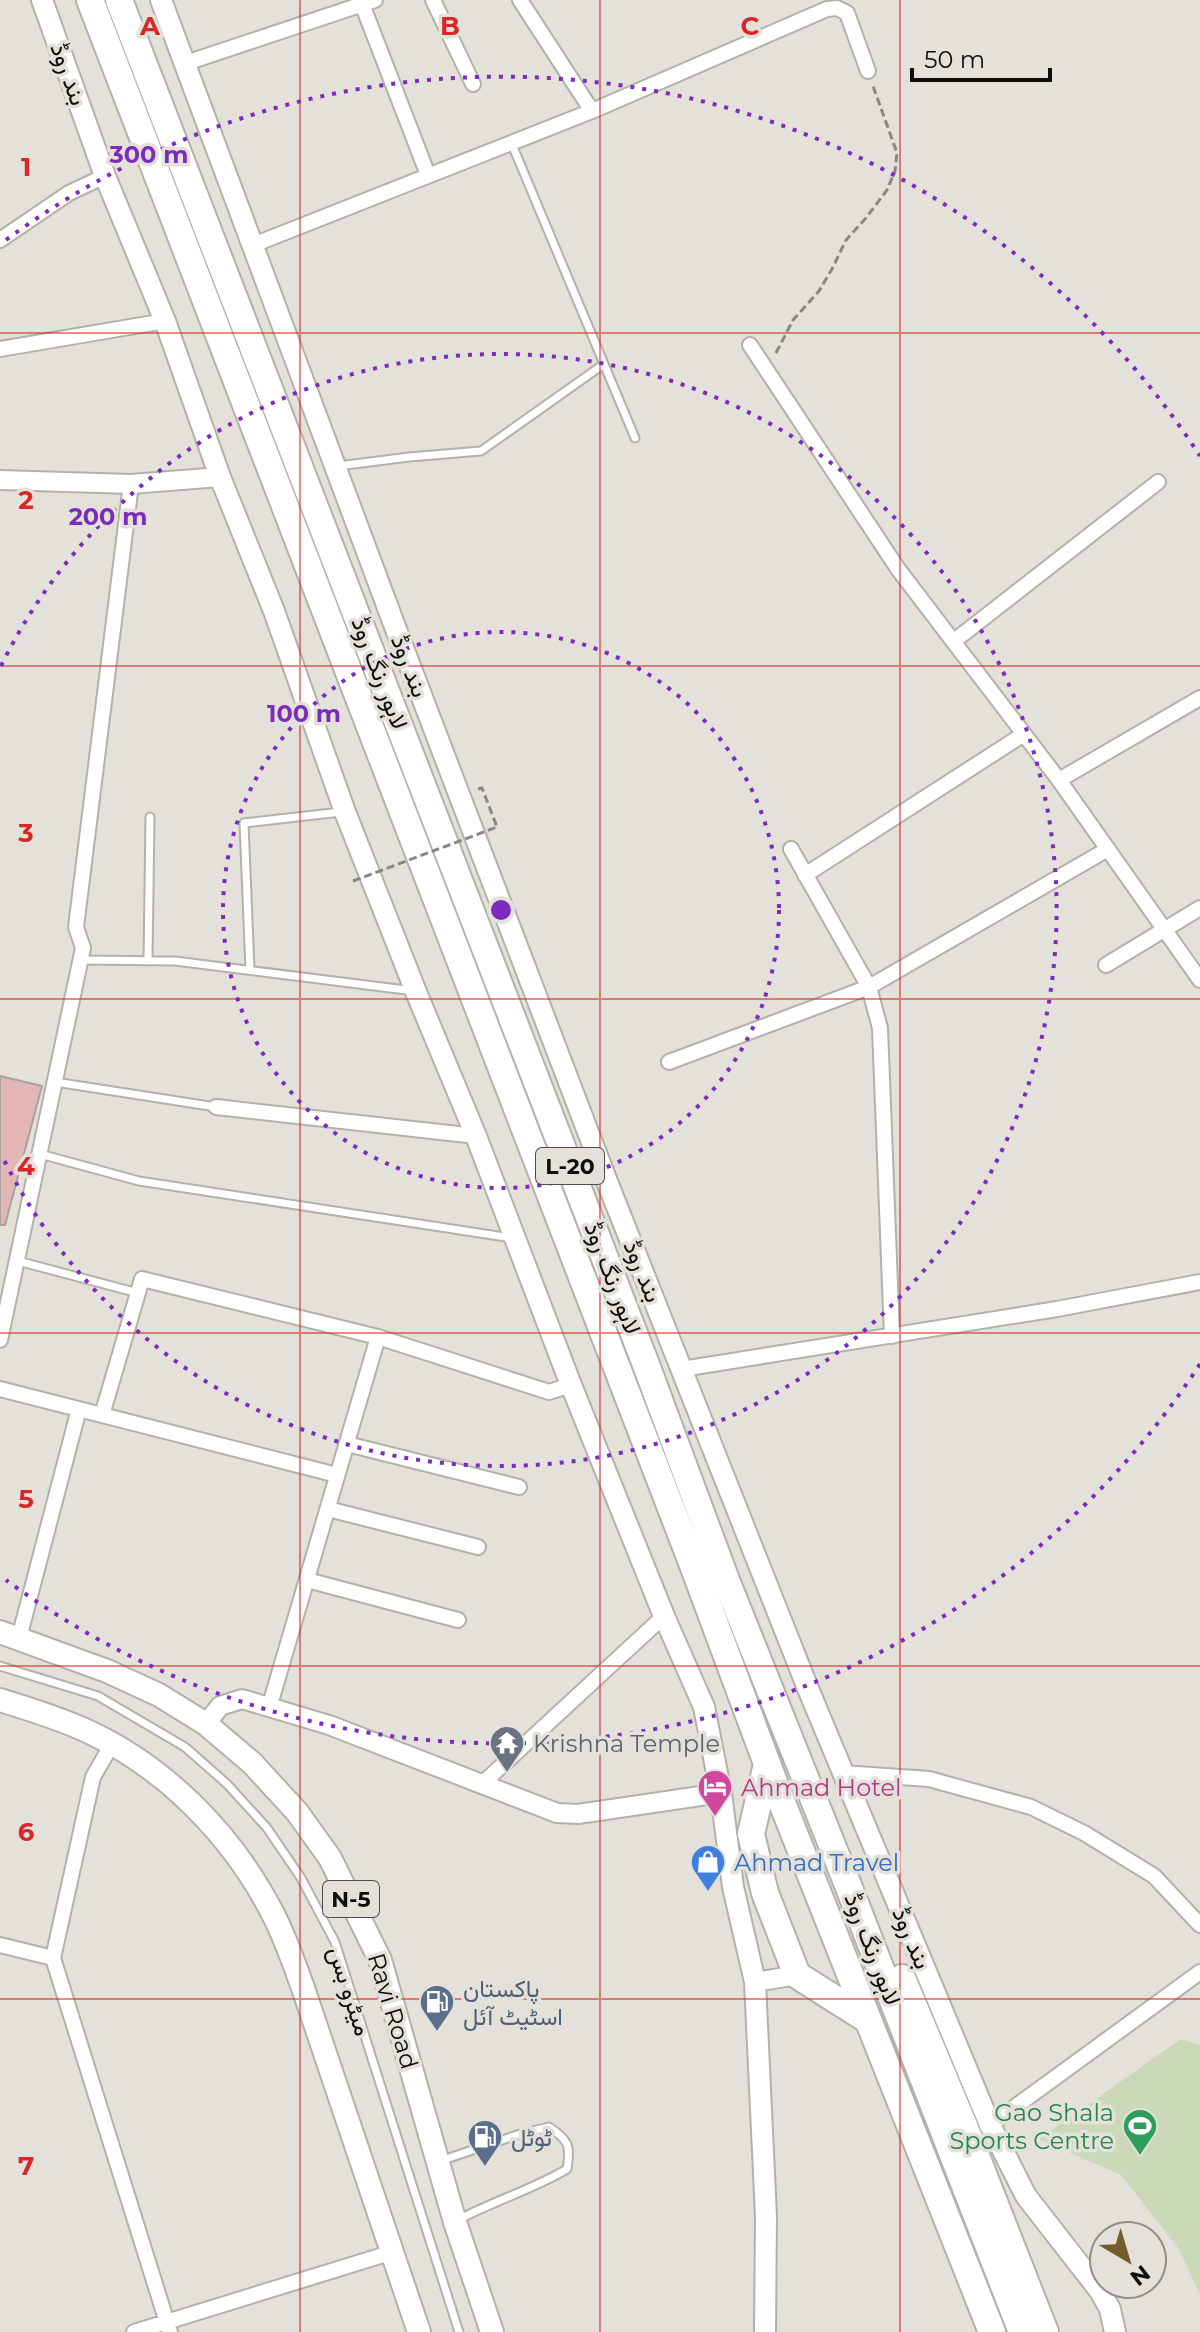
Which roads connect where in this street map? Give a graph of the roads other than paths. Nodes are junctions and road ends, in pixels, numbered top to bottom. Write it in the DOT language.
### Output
graph roads {
  1 [pos="42,0"];
  2 [pos="90,0"];
  3 [pos="119,0"];
  4 [pos="161,0"];
  5 [pos="433,0"];
  6 [pos="520,0"];
  7 [pos="368,2"];
  8 [pos="825,4"];
  9 [pos="186,63"];
  10 [pos="868,71"];
  11 [pos="473,84"];
  12 [pos="592,111"];
  13 [pos="511,142"];
  14 [pos="428,175"];
  15 [pos="105,176"];
  16 [pos="0,240"];
  17 [pos="253,245"];
  18 [pos="165,321"];
  19 [pos="750,345"];
  20 [pos="0,349"];
  21 [pos="604,364"];
  22 [pos="635,438"];
  23 [pos="335,466"];
  24 [pos="220,477"];
  25 [pos="0,480"];
  26 [pos="1158,482"];
  27 [pos="131,484"];
  28 [pos="954,641"];
  29 [pos="1200,698"];
  30 [pos="1024,734"];
  31 [pos="1059,780"];
  32 [pos="345,812"];
  33 [pos="150,817"];
  34 [pos="791,849"];
  35 [pos="1108,849"];
  36 [pos="805,875"];
  37 [pos="1200,908"];
  38 [pos="1164,929"];
  39 [pos="80,960"];
  40 [pos="148,961"];
  41 [pos="1106,965"];
  42 [pos="250,970"];
  43 [pos="1200,980"];
  44 [pos="869,987"];
  45 [pos="416,992"];
  46 [pos="669,1062"];
  47 [pos="55,1082"];
  48 [pos="216,1107"];
  49 [pos="476,1136"];
  50 [pos="40,1154"];
  51 [pos="514,1238"];
  52 [pos="18,1261"];
  53 [pos="1200,1282"];
  54 [pos="138,1293"];
  55 [pos="892,1336"];
  56 [pos="378,1337"];
  57 [pos="0,1340"];
  58 [pos="682,1369"];
  59 [pos="571,1385"];
  60 [pos="0,1389"];
  61 [pos="79,1409"];
  62 [pos="102,1415"];
  63 [pos="347,1444"];
  64 [pos="337,1475"];
  65 [pos="519,1487"];
  66 [pos="328,1509"];
  67 [pos="478,1547"];
  68 [pos="307,1580"];
  69 [pos="664,1616"];
  70 [pos="458,1620"];
  71 [pos="10,1635"];
  72 [pos="0,1666"];
  73 [pos="0,1700"];
  74 [pos="269,1708"];
  75 [pos="206,1724"];
  76 [pos="112,1744"];
  77 [pos="767,1764"];
  78 [pos="843,1773"];
  79 [pos="483,1783"];
  80 [pos="721,1793"];
  81 [pos="848,1885"];
  82 [pos="1200,1925"];
  83 [pos="0,1945"];
  84 [pos="53,1958"];
  85 [pos="1200,1972"];
  86 [pos="797,1975"];
  87 [pos="755,1982"];
  88 [pos="923,1994"];
  89 [pos="868,2020"];
  90 [pos="990,2125"];
  91 [pos="438,2162"];
  92 [pos="455,2222"];
  93 [pos="393,2252"];
  94 [pos="168,2327"];
  95 [pos="134,2332"];
  96 [pos="419,2332"];
  97 [pos="459,2332"];
  98 [pos="492,2332"];
  99 [pos="765,2332"];
  100 [pos="992,2332"];
  101 [pos="1022,2332"];
  102 [pos="1045,2332"];
  103 [pos="1115,2332"];
  1 -- 15 [label="main road, بند روڈ"];
  2 -- 77 [label="highway, لاہور رنگ روڈ / L-20"];
  3 -- 81 [label="highway, لاہور رنگ روڈ / L-20"];
  4 -- 9 [label="main road, بند روڈ"];
  5 -- 11 [label="street"];
  6 -- 12 [label="street"];
  7 -- 9 [label="street"];
  7 -- 14 [label="street"];
  8 -- 10 [label="street"];
  8 -- 12 [label="street"];
  9 -- 17 [label="main road, بند روڈ"];
  12 -- 13 [label="street"];
  13 -- 14 [label="street"];
  13 -- 21 [label="lane"];
  14 -- 17 [label="street"];
  15 -- 16 [label="street"];
  15 -- 18 [label="main road, بند روڈ"];
  17 -- 23 [label="main road, بند روڈ"];
  18 -- 20 [label="street"];
  18 -- 24 [label="main road, بند روڈ"];
  19 -- 28 [label="street"];
  21 -- 22 [label="lane"];
  21 -- 23 [label="lane"];
  23 -- 58 [label="main road, بند روڈ"];
  24 -- 27 [label="street"];
  24 -- 32 [label="main road, بند روڈ"];
  25 -- 27 [label="street"];
  26 -- 28 [label="street"];
  27 -- 39 [label="street"];
  28 -- 30 [label="street"];
  29 -- 31 [label="street"];
  30 -- 31 [label="street"];
  30 -- 36 [label="street"];
  31 -- 35 [label="street"];
  32 -- 42 [label="lane"];
  32 -- 45 [label="main road, بند روڈ"];
  33 -- 40 [label="lane"];
  34 -- 36 [label="street"];
  35 -- 38 [label="street"];
  35 -- 44 [label="street"];
  36 -- 44 [label="street"];
  37 -- 38 [label="street"];
  38 -- 41 [label="street"];
  38 -- 43 [label="street"];
  39 -- 40 [label="lane"];
  39 -- 47 [label="street"];
  40 -- 42 [label="lane"];
  42 -- 45 [label="lane"];
  44 -- 46 [label="street"];
  44 -- 55 [label="street"];
  45 -- 49 [label="main road, بند روڈ"];
  47 -- 48 [label="lane"];
  47 -- 50 [label="street"];
  48 -- 49 [label="street"];
  49 -- 51 [label="main road, بند روڈ"];
  50 -- 51 [label="lane"];
  50 -- 52 [label="street"];
  51 -- 59 [label="main road, بند روڈ"];
  52 -- 54 [label="lane"];
  52 -- 57 [label="street"];
  53 -- 55 [label="street"];
  54 -- 56 [label="street"];
  54 -- 62 [label="street"];
  55 -- 58 [label="street"];
  56 -- 59 [label="street"];
  56 -- 63 [label="street"];
  58 -- 78 [label="main road, بند روڈ"];
  59 -- 69 [label="main road, بند روڈ"];
  60 -- 61 [label="street"];
  61 -- 62 [label="street"];
  61 -- 71 [label="street"];
  62 -- 64 [label="street"];
  63 -- 64 [label="street"];
  63 -- 65 [label="street"];
  64 -- 66 [label="street"];
  66 -- 67 [label="street"];
  66 -- 68 [label="street"];
  68 -- 70 [label="street"];
  68 -- 74 [label="street"];
  69 -- 79 [label="street"];
  69 -- 80 [label="main road, بند روڈ"];
  71 -- 75 [label="main road, Ravi Road / N-5"];
  72 -- 97 [label="lane, میٹرو بس"];
  73 -- 76 [label="main road"];
  74 -- 75 [label="street"];
  74 -- 79 [label="street"];
  75 -- 91 [label="main road, Ravi Road / N-5"];
  76 -- 84 [label="street"];
  76 -- 93 [label="main road"];
  77 -- 86 [label="highway"];
  77 -- 89 [label="highway, لاہور رنگ روڈ / L-20"];
  78 -- 82 [label="street"];
  78 -- 88 [label="main road, بند روڈ"];
  79 -- 80 [label="street"];
  80 -- 87 [label="main road, بند روڈ"];
  81 -- 88 [label="highway"];
  81 -- 101 [label="highway, لاہور رنگ روڈ / L-20"];
  83 -- 84 [label="street"];
  84 -- 94 [label="street"];
  85 -- 90 [label="street"];
  86 -- 87 [label="street"];
  86 -- 89 [label="highway"];
  87 -- 99 [label="main road, بند روڈ"];
  88 -- 90 [label="main road, بند روڈ"];
  88 -- 102 [label="highway"];
  89 -- 100 [label="highway, لاہور رنگ روڈ / L-20"];
  90 -- 103 [label="main road, بند روڈ"];
  91 -- 92 [label="main road, Ravi Road / N-5"];
  91 -- 92 [label="lane"];
  92 -- 98 [label="main road, Ravi Road / N-5"];
  93 -- 94 [label="street"];
  93 -- 96 [label="main road"];
  94 -- 95 [label="street"];
}
